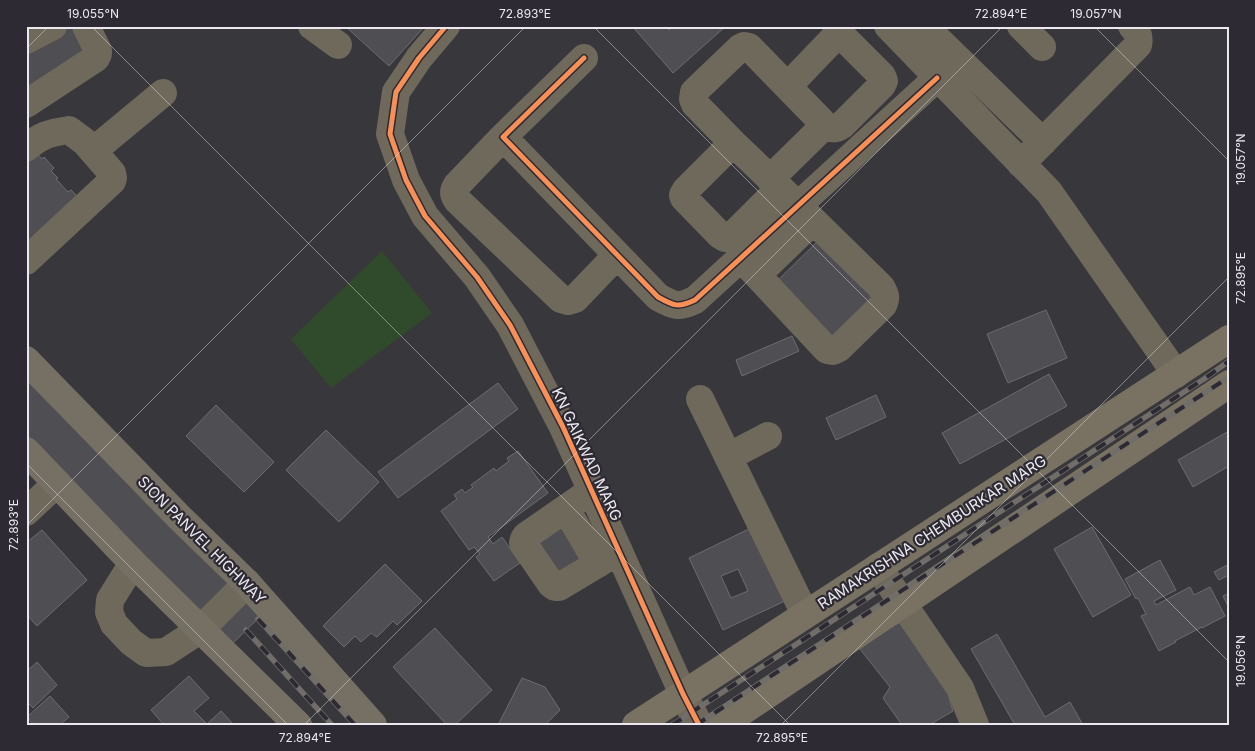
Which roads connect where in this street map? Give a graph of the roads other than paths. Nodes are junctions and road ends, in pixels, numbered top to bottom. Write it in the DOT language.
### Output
graph roads {
  1 [pos="53,26"];
  2 [pos="86,26"];
  3 [pos="312,26"];
  4 [pos="446,26"];
  5 [pos="1021,26"];
  6 [pos="1132,26"];
  7 [pos="889,28"];
  8 [pos="929,36"];
  9 [pos="26,40"];
  10 [pos="338,45"];
  11 [pos="1042,47"];
  12 [pos="584,58"];
  13 [pos="864,58"];
  14 [pos="938,78"];
  15 [pos="788,86"];
  16 [pos="163,93"];
  17 [pos="866,101"];
  18 [pos="26,104"];
  19 [pos="888,123"];
  20 [pos="825,125"];
  21 [pos="503,137"];
  22 [pos="29,139"];
  23 [pos="1043,142"];
  24 [pos="733,143"];
  25 [pos="93,151"];
  26 [pos="1021,164"];
  27 [pos="790,198"];
  28 [pos="761,223"];
  29 [pos="617,254"];
  30 [pos="26,261"];
  31 [pos="749,266"];
  32 [pos="1229,339"];
  33 [pos="26,360"];
  34 [pos="1176,374"];
  35 [pos="1229,384"];
  36 [pos="700,399"];
  37 [pos="768,436"];
  38 [pos="26,451"];
  39 [pos="728,457"];
  40 [pos="1042,461"];
  41 [pos="57,483"];
  42 [pos="591,491"];
  43 [pos="1065,494"];
  44 [pos="566,509"];
  45 [pos="26,512"];
  46 [pos="608,558"];
  47 [pos="133,563"];
  48 [pos="878,568"];
  49 [pos="247,583"];
  50 [pos="902,603"];
  51 [pos="805,614"];
  52 [pos="201,629"];
  53 [pos="683,694"];
  54 [pos="287,721"];
  55 [pos="373,725"];
  56 [pos="636,725"];
  57 [pos="699,725"];
  58 [pos="722,725"];
  59 [pos="974,725"];
  1 -- 9 [label="street"];
  2 -- 18 [label="street"];
  3 -- 10 [label="street"];
  4 -- 42 [label="street, KN GAIKWAD MARG"];
  5 -- 11 [label="street"];
  6 -- 23 [label="street"];
  7 -- 8 [label="street"];
  7 -- 13 [label="street"];
  8 -- 14 [label="street"];
  8 -- 23 [label="street"];
  12 -- 21 [label="street"];
  13 -- 15 [label="street"];
  13 -- 17 [label="street"];
  14 -- 19 [label="street"];
  14 -- 26 [label="street"];
  15 -- 20 [label="street"];
  15 -- 24 [label="street"];
  16 -- 25 [label="street"];
  17 -- 19 [label="street"];
  17 -- 20 [label="street"];
  19 -- 27 [label="street"];
  20 -- 27 [label="street"];
  21 -- 29 [label="street"];
  21 -- 29 [label="street"];
  22 -- 25 [label="street"];
  23 -- 26 [label="street"];
  24 -- 27 [label="street"];
  24 -- 28 [label="street"];
  25 -- 30 [label="street"];
  26 -- 34 [label="street"];
  27 -- 28 [label="street"];
  27 -- 31 [label="street"];
  27 -- 31 [label="street"];
  28 -- 31 [label="street"];
  29 -- 31 [label="street"];
  32 -- 34 [label="main road, RAMAKRISHNA CHEMBURKAR MARG"];
  33 -- 49 [label="highway, SION PANVEL HIGHWAY"];
  34 -- 40 [label="main road, RAMAKRISHNA CHEMBURKAR MARG"];
  35 -- 43 [label="main road"];
  36 -- 39 [label="street"];
  37 -- 39 [label="street"];
  38 -- 41 [label="highway"];
  39 -- 51 [label="street"];
  40 -- 43 [label="main road"];
  40 -- 48 [label="main road, RAMAKRISHNA CHEMBURKAR MARG"];
  41 -- 45 [label="street"];
  41 -- 47 [label="highway"];
  42 -- 44 [label="street"];
  42 -- 46 [label="street, KN GAIKWAD MARG"];
  43 -- 50 [label="main road"];
  44 -- 46 [label="street"];
  44 -- 46 [label="street"];
  46 -- 53 [label="street, KN GAIKWAD MARG"];
  47 -- 52 [label="highway"];
  47 -- 52 [label="street"];
  48 -- 50 [label="street"];
  48 -- 51 [label="main road, RAMAKRISHNA CHEMBURKAR MARG"];
  49 -- 52 [label="street"];
  49 -- 55 [label="highway, SION PANVEL HIGHWAY"];
  50 -- 58 [label="main road"];
  50 -- 59 [label="street"];
  51 -- 53 [label="main road, RAMAKRISHNA CHEMBURKAR MARG"];
  52 -- 54 [label="highway"];
  53 -- 56 [label="main road, RAMAKRISHNA CHEMBURKAR MARG"];
  53 -- 57 [label="street, KN GAIKWAD MARG"];
}
